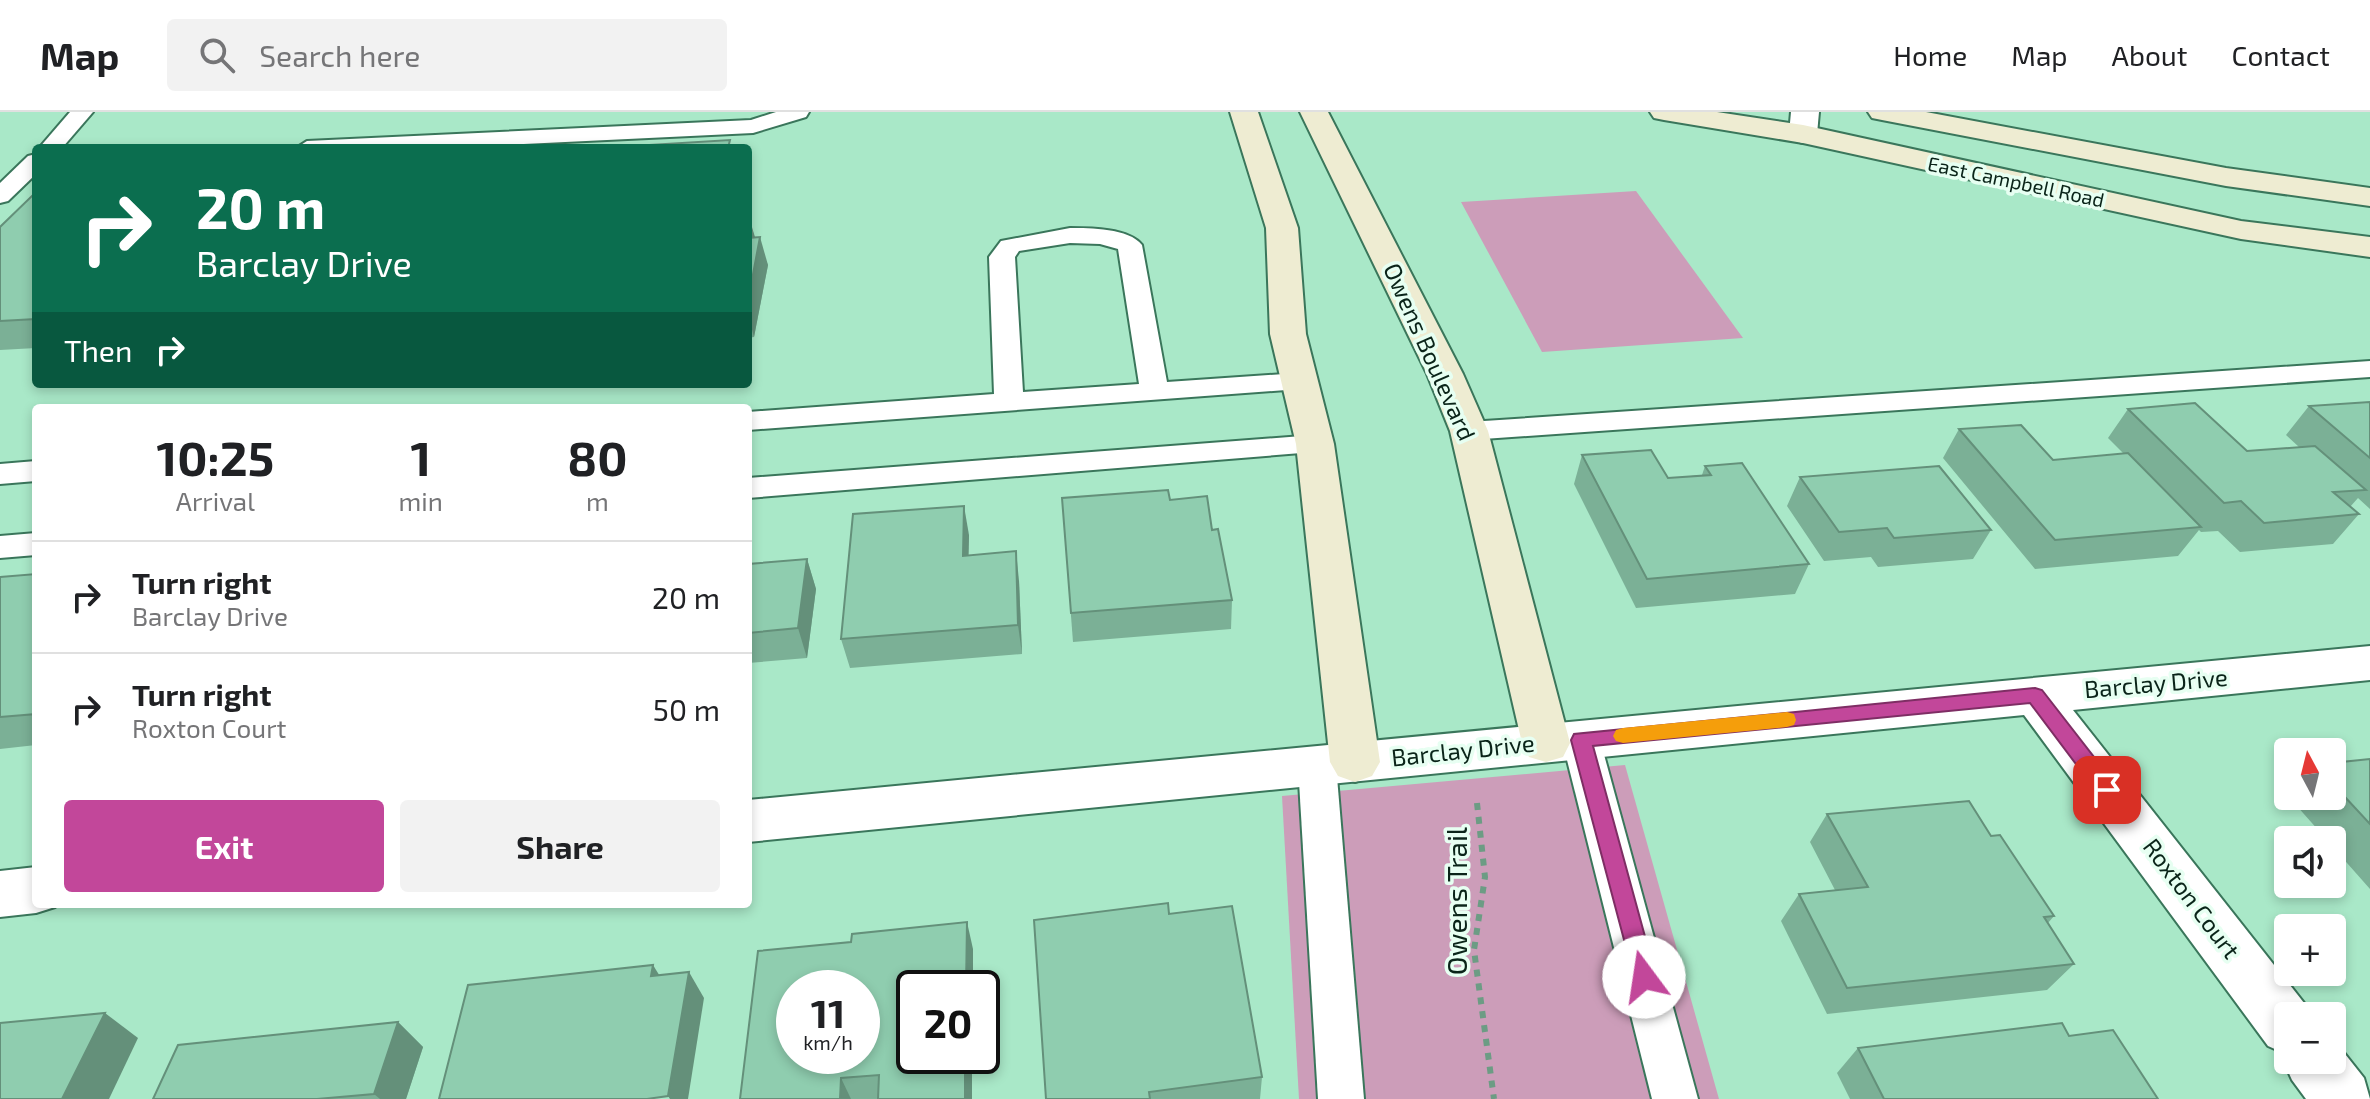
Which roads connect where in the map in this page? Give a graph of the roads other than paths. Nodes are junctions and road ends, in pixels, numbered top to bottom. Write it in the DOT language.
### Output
graph roads {
  1 [pos="82,112"];
  2 [pos="798,112"];
  3 [pos="1244,112"];
  4 [pos="1314,112"];
  5 [pos="1664,112"];
  6 [pos="1882,112"];
  7 [pos="1804,123"];
  8 [pos="54,144"];
  9 [pos="388,144"];
  10 [pos="32,161"];
  11 [pos="0,164"];
  12 [pos="32,165"];
  13 [pos="0,196"];
  14 [pos="2370,197"];
  15 [pos="2370,247"];
  16 [pos="2370,369"];
  17 [pos="1299,381"];
  18 [pos="1154,392"];
  19 [pos="1009,402"];
  20 [pos="752,421"];
  21 [pos="1469,431"];
  22 [pos="1315,444"];
  23 [pos="32,471"];
  24 [pos="0,474"];
  25 [pos="752,488"];
  26 [pos="32,544"];
  27 [pos="0,547"];
  28 [pos="2370,663"];
  29 [pos="2035,695"];
  30 [pos="1564,741"];
  31 [pos="1336,764"];
  32 [pos="752,821"];
  33 [pos="32,890"];
  34 [pos="0,894"];
  35 [pos="2274,1009"];
  36 [pos="2324,1074"];
  37 [pos="1341,1099"];
  38 [pos="1675,1099"];
  39 [pos="2343,1099"];
  1 -- 8 [label="lane"];
  2 -- 9 [label="lane"];
  3 -- 17 [label="street"];
  4 -- 21 [label="street, Owens Boulevard"];
  5 -- 7 [label="street, East Campbell Road"];
  6 -- 14 [label="street, East Campbell Road"];
  7 -- 15 [label="street, East Campbell Road"];
  10 -- 11 [label="lane"];
  12 -- 13 [label="lane"];
  16 -- 21 [label="lane"];
  17 -- 18 [label="lane"];
  17 -- 22 [label="street"];
  18 -- 19 [label="lane"];
  18 -- 19 [label="lane"];
  19 -- 20 [label="lane"];
  21 -- 30 [label="street, Owens Boulevard"];
  22 -- 25 [label="lane"];
  22 -- 31 [label="street"];
  23 -- 24 [label="lane"];
  26 -- 27 [label="lane"];
  28 -- 29 [label="street, Barclay Drive"];
  29 -- 30 [label="street, Barclay Drive"];
  29 -- 35 [label="street, Roxton Court"];
  30 -- 31 [label="street, Barclay Drive"];
  30 -- 38 [label="lane"];
  31 -- 32 [label="street, Barclay Drive"];
  31 -- 37 [label="lane"];
  33 -- 34 [label="street"];
  36 -- 39 [label="street"];
}
